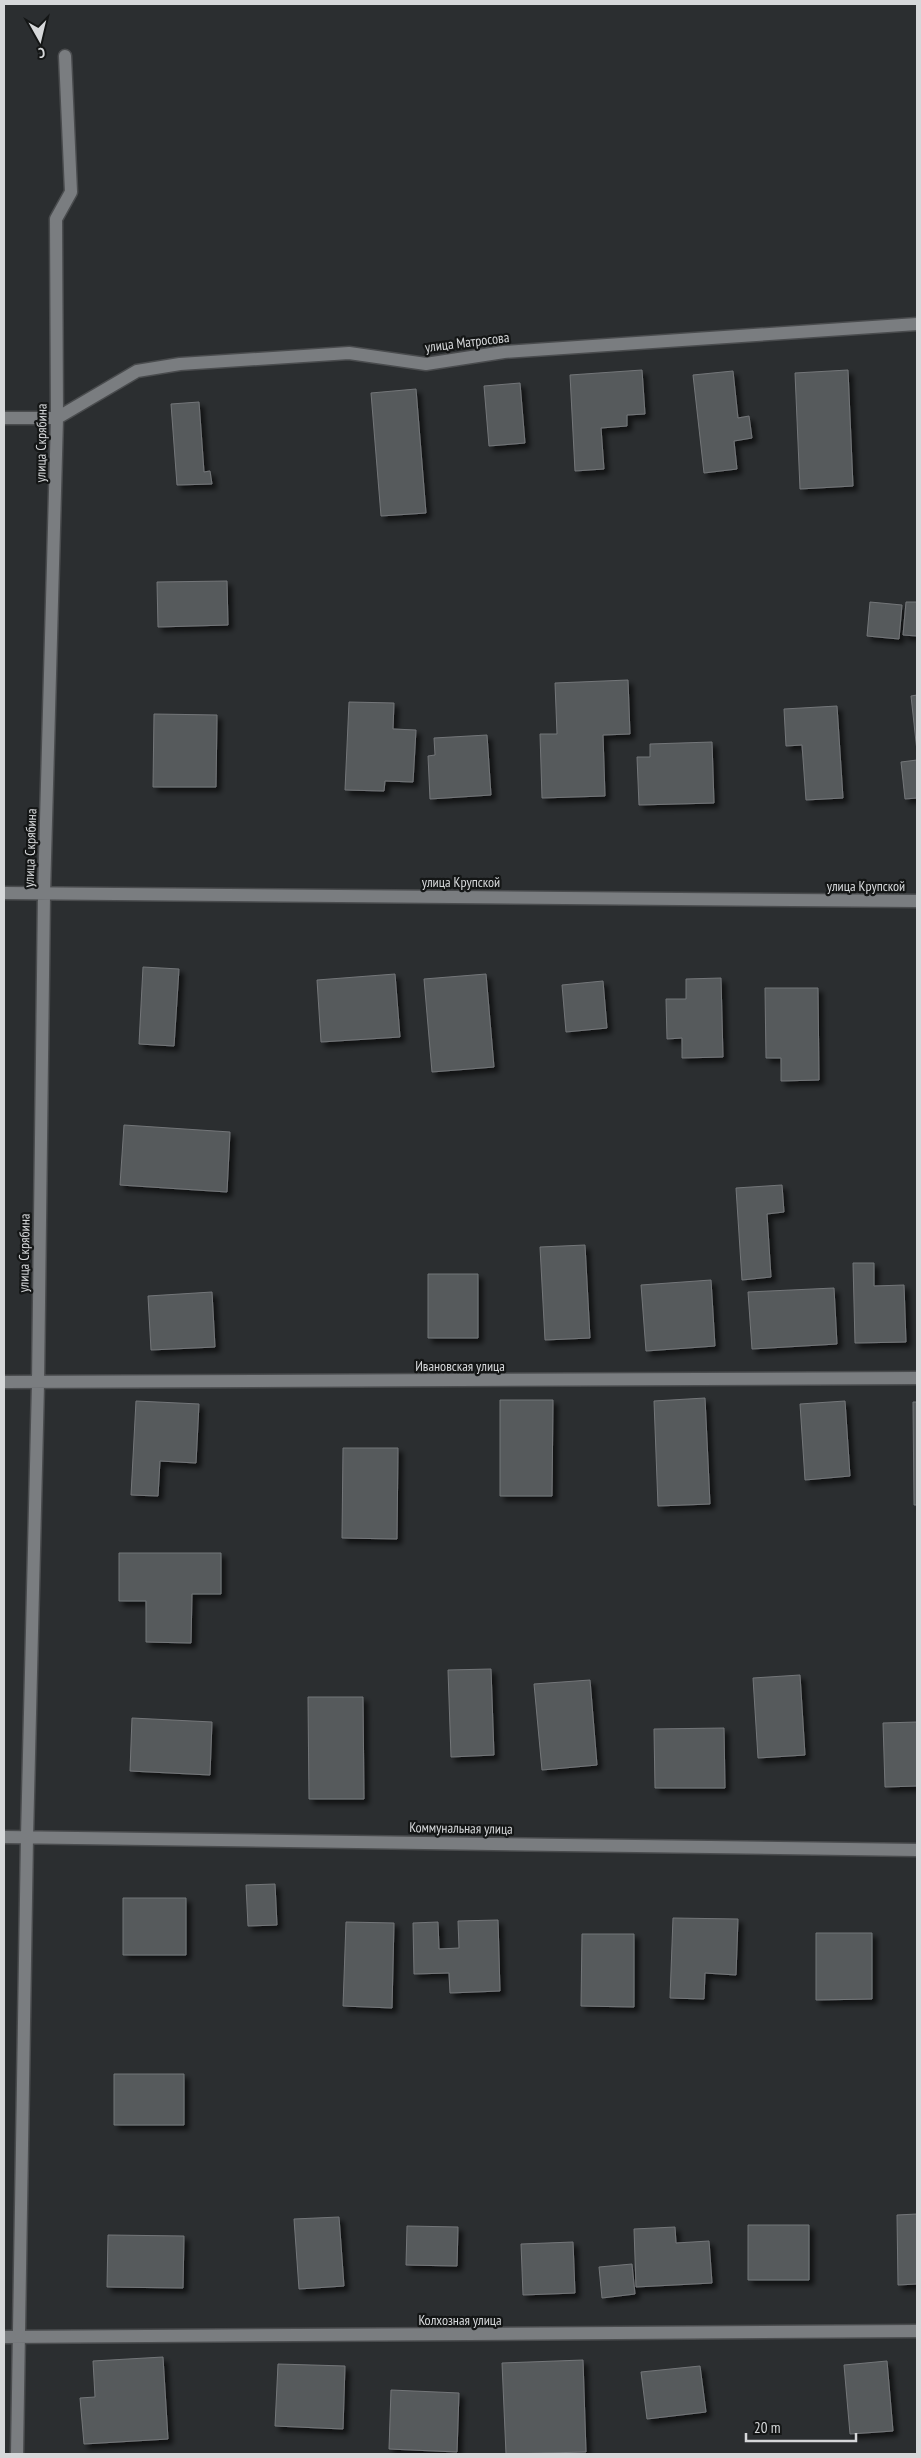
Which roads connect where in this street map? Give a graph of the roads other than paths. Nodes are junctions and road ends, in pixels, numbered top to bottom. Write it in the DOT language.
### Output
graph roads {
  1 [pos="65,56"];
  2 [pos="917,324"];
  3 [pos="4,418"];
  4 [pos="57,418"];
  5 [pos="4,893"];
  6 [pos="44,894"];
  7 [pos="917,901"];
  8 [pos="917,1378"];
  9 [pos="4,1382"];
  10 [pos="38,1384"];
  11 [pos="4,1837"];
  12 [pos="27,1838"];
  13 [pos="917,1850"];
  14 [pos="917,2331"];
  15 [pos="4,2337"];
  16 [pos="19,2338"];
  17 [pos="17,2454"];
  1 -- 4 [label="street, улица Скрябина"];
  2 -- 4 [label="street, улица Матросова"];
  3 -- 4 [label="street"];
  4 -- 6 [label="street, улица Скрябина"];
  5 -- 6 [label="street, улица Крупской"];
  6 -- 7 [label="street, улица Крупской"];
  6 -- 10 [label="street, улица Скрябина"];
  8 -- 10 [label="street, Ивановская улица"];
  9 -- 10 [label="street, Ивановская улица"];
  10 -- 12 [label="street, улица Скрябина"];
  11 -- 12 [label="street, Коммунальная улица"];
  12 -- 13 [label="street, Коммунальная улица"];
  12 -- 16 [label="street, улица Скрябина"];
  14 -- 16 [label="street, Колхозная улица"];
  15 -- 16 [label="street, Колхозная улица"];
  16 -- 17 [label="street, улица Скрябина"];
}
